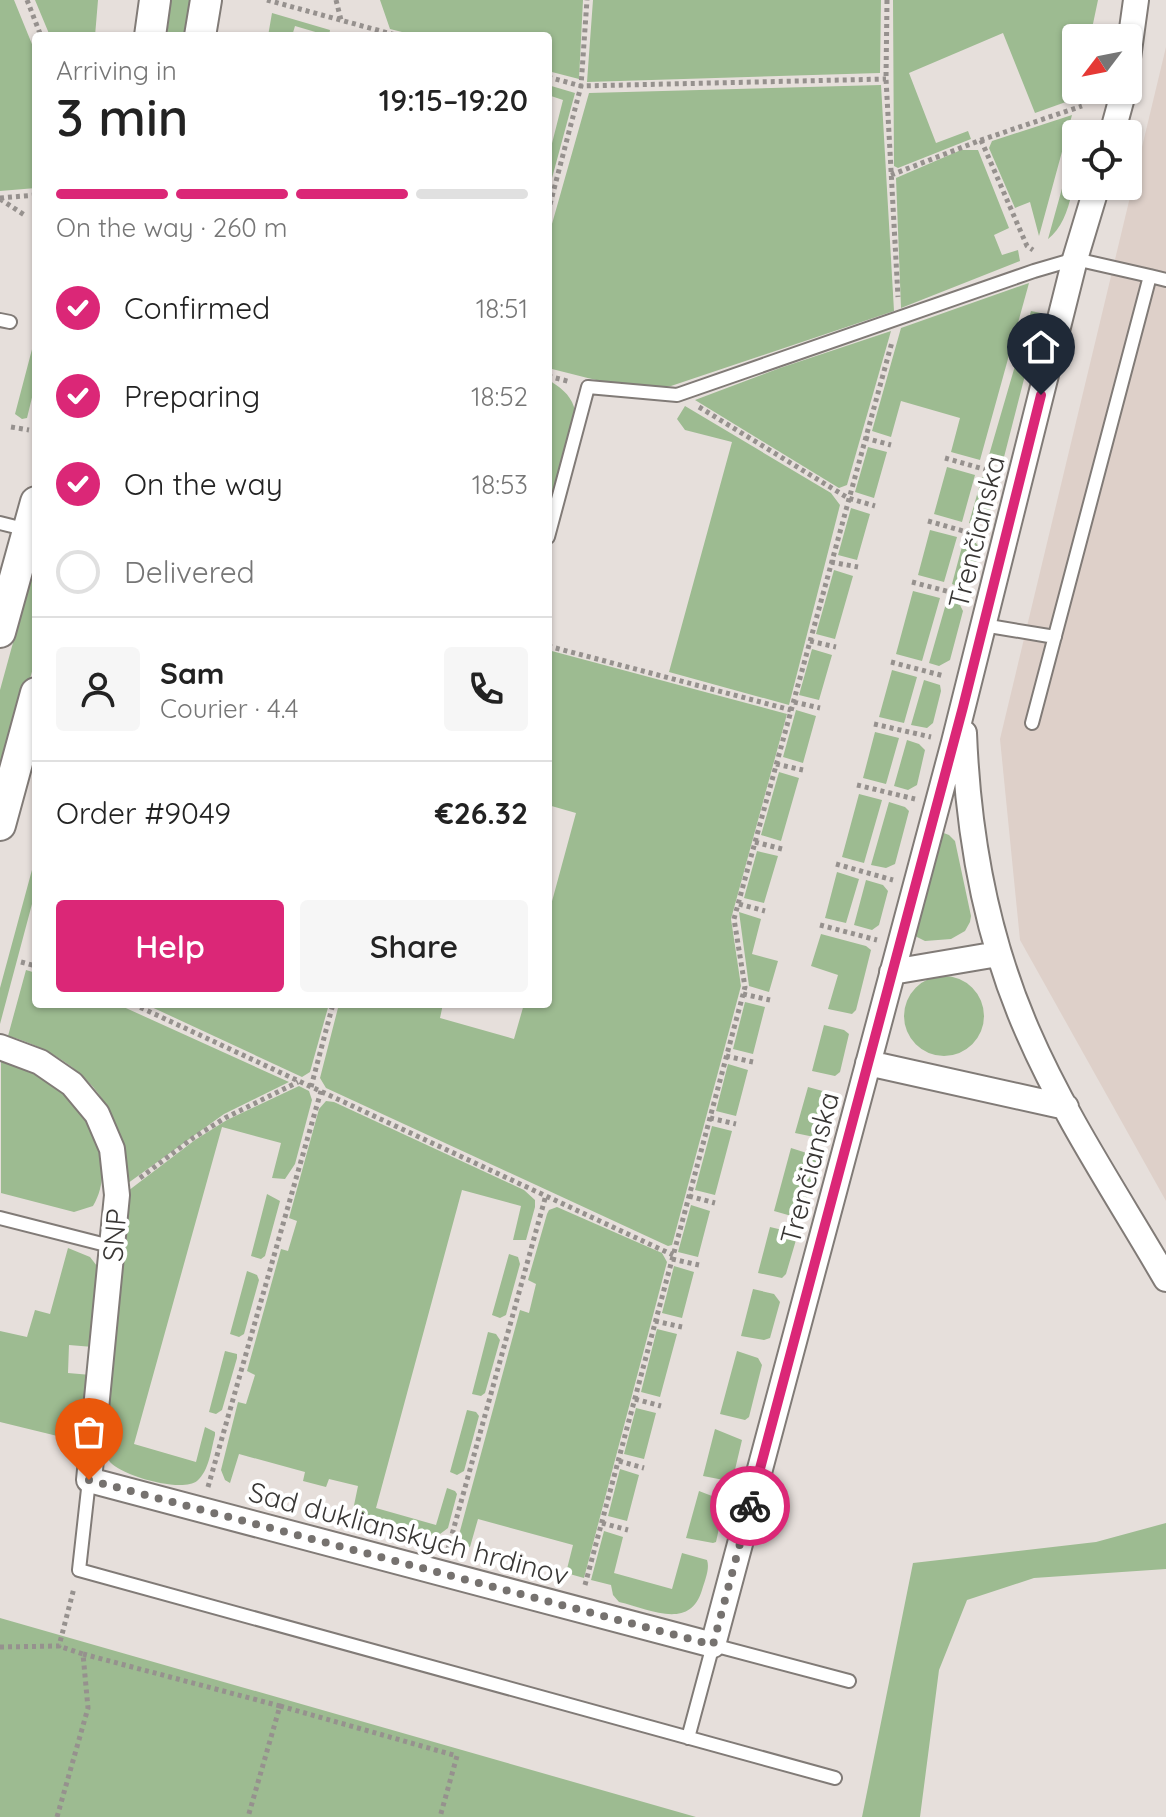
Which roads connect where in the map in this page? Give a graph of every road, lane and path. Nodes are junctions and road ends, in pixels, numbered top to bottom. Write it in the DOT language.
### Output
graph roads {
  1 [pos="27,0"];
  2 [pos="155,0"];
  3 [pos="206,0"];
  4 [pos="267,0"];
  5 [pos="336,0"];
  6 [pos="587,0"];
  7 [pos="887,0"];
  8 [pos="1136,0"];
  9 [pos="341,20"];
  10 [pos="1133,24"];
  11 [pos="39,32"];
  12 [pos="151,32"];
  13 [pos="201,32"];
  14 [pos="384,32"];
  15 [pos="552,78"];
  16 [pos="886,79"];
  17 [pos="581,86"];
  18 [pos="1082,106"];
  19 [pos="981,140"];
  20 [pos="891,175"];
  21 [pos="32,195"];
  22 [pos="552,197"];
  23 [pos="0,199"];
  24 [pos="1093,200"];
  25 [pos="26,216"];
  26 [pos="1034,252"];
  27 [pos="1075,259"];
  28 [pos="1150,276"];
  29 [pos="1166,280"];
  30 [pos="899,319"];
  31 [pos="677,395"];
  32 [pos="11,427"];
  33 [pos="29,430"];
  34 [pos="865,438"];
  35 [pos="891,445"];
  36 [pos="945,458"];
  37 [pos="1020,479"];
  38 [pos="848,498"];
  39 [pos="875,506"];
  40 [pos="21,518"];
  41 [pos="928,521"];
  42 [pos="552,522"];
  43 [pos="1004,543"];
  44 [pos="831,562"];
  45 [pos="858,567"];
  46 [pos="912,582"];
  47 [pos="986,614"];
  48 [pos="2,620"];
  49 [pos="1055,637"];
  50 [pos="810,641"];
  51 [pos="552,647"];
  52 [pos="836,647"];
  53 [pos="891,662"];
  54 [pos="969,683"];
  55 [pos="793,701"];
  56 [pos="963,707"];
  57 [pos="32,708"];
  58 [pos="820,708"];
  59 [pos="791,710"];
  60 [pos="1032,723"];
  61 [pos="874,724"];
  62 [pos="954,742"];
  63 [pos="776,764"];
  64 [pos="803,770"];
  65 [pos="857,785"];
  66 [pos="937,805"];
  67 [pos="0,825"];
  68 [pos="755,842"];
  69 [pos="782,849"];
  70 [pos="836,864"];
  71 [pos="915,886"];
  72 [pos="739,904"];
  73 [pos="765,911"];
  74 [pos="820,925"];
  75 [pos="899,946"];
  76 [pos="998,954"];
  77 [pos="21,962"];
  78 [pos="32,965"];
  79 [pos="892,972"];
  80 [pos="743,994"];
  81 [pos="770,1000"];
  82 [pos="142,1008"];
  83 [pos="332,1008"];
  84 [pos="0,1047"];
  85 [pos="726,1056"];
  86 [pos="753,1062"];
  87 [pos="868,1063"];
  88 [pos="299,1082"];
  89 [pos="311,1087"];
  90 [pos="321,1091"];
  91 [pos="1066,1107"];
  92 [pos="710,1118"];
  93 [pos="736,1124"];
  94 [pos="117,1195"];
  95 [pos="546,1195"];
  96 [pos="689,1196"];
  97 [pos="715,1203"];
  98 [pos="0,1218"];
  99 [pos="114,1247"];
  100 [pos="672,1257"];
  101 [pos="699,1265"];
  102 [pos="1163,1267"];
  103 [pos="655,1321"];
  104 [pos="682,1327"];
  105 [pos="635,1399"];
  106 [pos="661,1406"];
  107 [pos="619,1461"];
  108 [pos="644,1468"];
  109 [pos="89,1480"];
  110 [pos="201,1509"];
  111 [pos="602,1523"];
  112 [pos="628,1530"];
  113 [pos="79,1570"];
  114 [pos="441,1573"];
  115 [pos="579,1610"];
  116 [pos="713,1645"];
  117 [pos="59,1646"];
  118 [pos="0,1647"];
  119 [pos="83,1654"];
  120 [pos="849,1681"];
  121 [pos="280,1706"];
  122 [pos="688,1738"];
  123 [pos="835,1778"];
  124 [pos="57,1817"];
  125 [pos="248,1817"];
  126 [pos="440,1817"];
  1 -- 11 [label="path"];
  2 -- 12 [label="street"];
  3 -- 13 [label="street"];
  4 -- 9 [label="path"];
  5 -- 9 [label="path"];
  6 -- 17 [label="path"];
  7 -- 16 [label="path"];
  8 -- 10 [label="street"];
  9 -- 14 [label="path"];
  15 -- 17 [label="path"];
  16 -- 17 [label="path"];
  16 -- 20 [label="path"];
  17 -- 22 [label="path"];
  18 -- 19 [label="path"];
  19 -- 20 [label="path"];
  19 -- 26 [label="path"];
  20 -- 30 [label="path"];
  21 -- 23 [label="path"];
  23 -- 25 [label="path"];
  24 -- 27 [label="street, Trenčianska"];
  27 -- 28 [label="lane"];
  27 -- 30 [label="lane"];
  27 -- 37 [label="street, Trenčianska"];
  28 -- 29 [label="lane"];
  28 -- 49 [label="lane"];
  30 -- 31 [label="lane"];
  30 -- 34 [label="path"];
  31 -- 38 [label="path"];
  31 -- 42 [label="lane"];
  32 -- 33 [label="path"];
  34 -- 35 [label="path"];
  34 -- 38 [label="path"];
  36 -- 37 [label="path"];
  37 -- 43 [label="street, Trenčianska"];
  38 -- 39 [label="path"];
  38 -- 44 [label="path"];
  40 -- 48 [label="street"];
  41 -- 43 [label="path"];
  43 -- 47 [label="street, Trenčianska"];
  44 -- 45 [label="path"];
  44 -- 50 [label="path"];
  46 -- 47 [label="path"];
  47 -- 49 [label="lane"];
  47 -- 54 [label="street, Trenčianska"];
  49 -- 60 [label="lane"];
  50 -- 52 [label="path"];
  50 -- 55 [label="path"];
  51 -- 59 [label="path"];
  53 -- 54 [label="path"];
  54 -- 56 [label="street, Trenčianska"];
  55 -- 58 [label="path"];
  55 -- 59 [label="path"];
  56 -- 62 [label="street, Trenčianska"];
  56 -- 76 [label="street, Trenčianska"];
  57 -- 67 [label="street"];
  59 -- 63 [label="path"];
  61 -- 62 [label="path"];
  62 -- 66 [label="street, Trenčianska"];
  63 -- 64 [label="path"];
  63 -- 68 [label="path"];
  65 -- 66 [label="path"];
  66 -- 71 [label="street, Trenčianska"];
  68 -- 69 [label="path"];
  68 -- 72 [label="path"];
  70 -- 71 [label="path"];
  71 -- 75 [label="street, Trenčianska"];
  72 -- 73 [label="path"];
  72 -- 80 [label="path"];
  74 -- 75 [label="path"];
  75 -- 79 [label="street, Trenčianska"];
  76 -- 79 [label="street"];
  76 -- 91 [label="street, Trenčianska"];
  77 -- 78 [label="path"];
  79 -- 87 [label="street, Trenčianska"];
  80 -- 81 [label="path"];
  80 -- 85 [label="path"];
  82 -- 88 [label="path"];
  83 -- 89 [label="path"];
  84 -- 94 [label="street, SNP"];
  85 -- 86 [label="path"];
  85 -- 92 [label="path"];
  87 -- 91 [label="street"];
  87 -- 116 [label="street, Trenčianska"];
  88 -- 89 [label="path"];
  88 -- 94 [label="path"];
  89 -- 90 [label="path"];
  90 -- 95 [label="path"];
  90 -- 110 [label="path"];
  91 -- 102 [label="street, Trenčianska"];
  92 -- 93 [label="path"];
  92 -- 96 [label="path"];
  94 -- 99 [label="street, SNP"];
  95 -- 100 [label="path"];
  95 -- 114 [label="path"];
  96 -- 97 [label="path"];
  96 -- 100 [label="path"];
  98 -- 99 [label="lane"];
  99 -- 109 [label="street, SNP"];
  100 -- 101 [label="path"];
  100 -- 103 [label="path"];
  103 -- 104 [label="path"];
  103 -- 105 [label="path"];
  105 -- 106 [label="path"];
  105 -- 107 [label="path"];
  107 -- 108 [label="path"];
  107 -- 111 [label="path"];
  109 -- 110 [label="street, Sad duklianskych hrdinov"];
  109 -- 113 [label="lane"];
  110 -- 114 [label="street, Sad duklianskych hrdinov"];
  111 -- 112 [label="path"];
  111 -- 115 [label="path"];
  113 -- 117 [label="path"];
  113 -- 122 [label="lane"];
  114 -- 115 [label="street, Sad duklianskych hrdinov"];
  115 -- 116 [label="street, Sad duklianskych hrdinov"];
  116 -- 120 [label="lane"];
  116 -- 122 [label="lane"];
  117 -- 118 [label="path"];
  117 -- 119 [label="path"];
  119 -- 121 [label="path"];
  119 -- 124 [label="path"];
  121 -- 125 [label="path"];
  121 -- 126 [label="path"];
  122 -- 123 [label="lane"];
}
